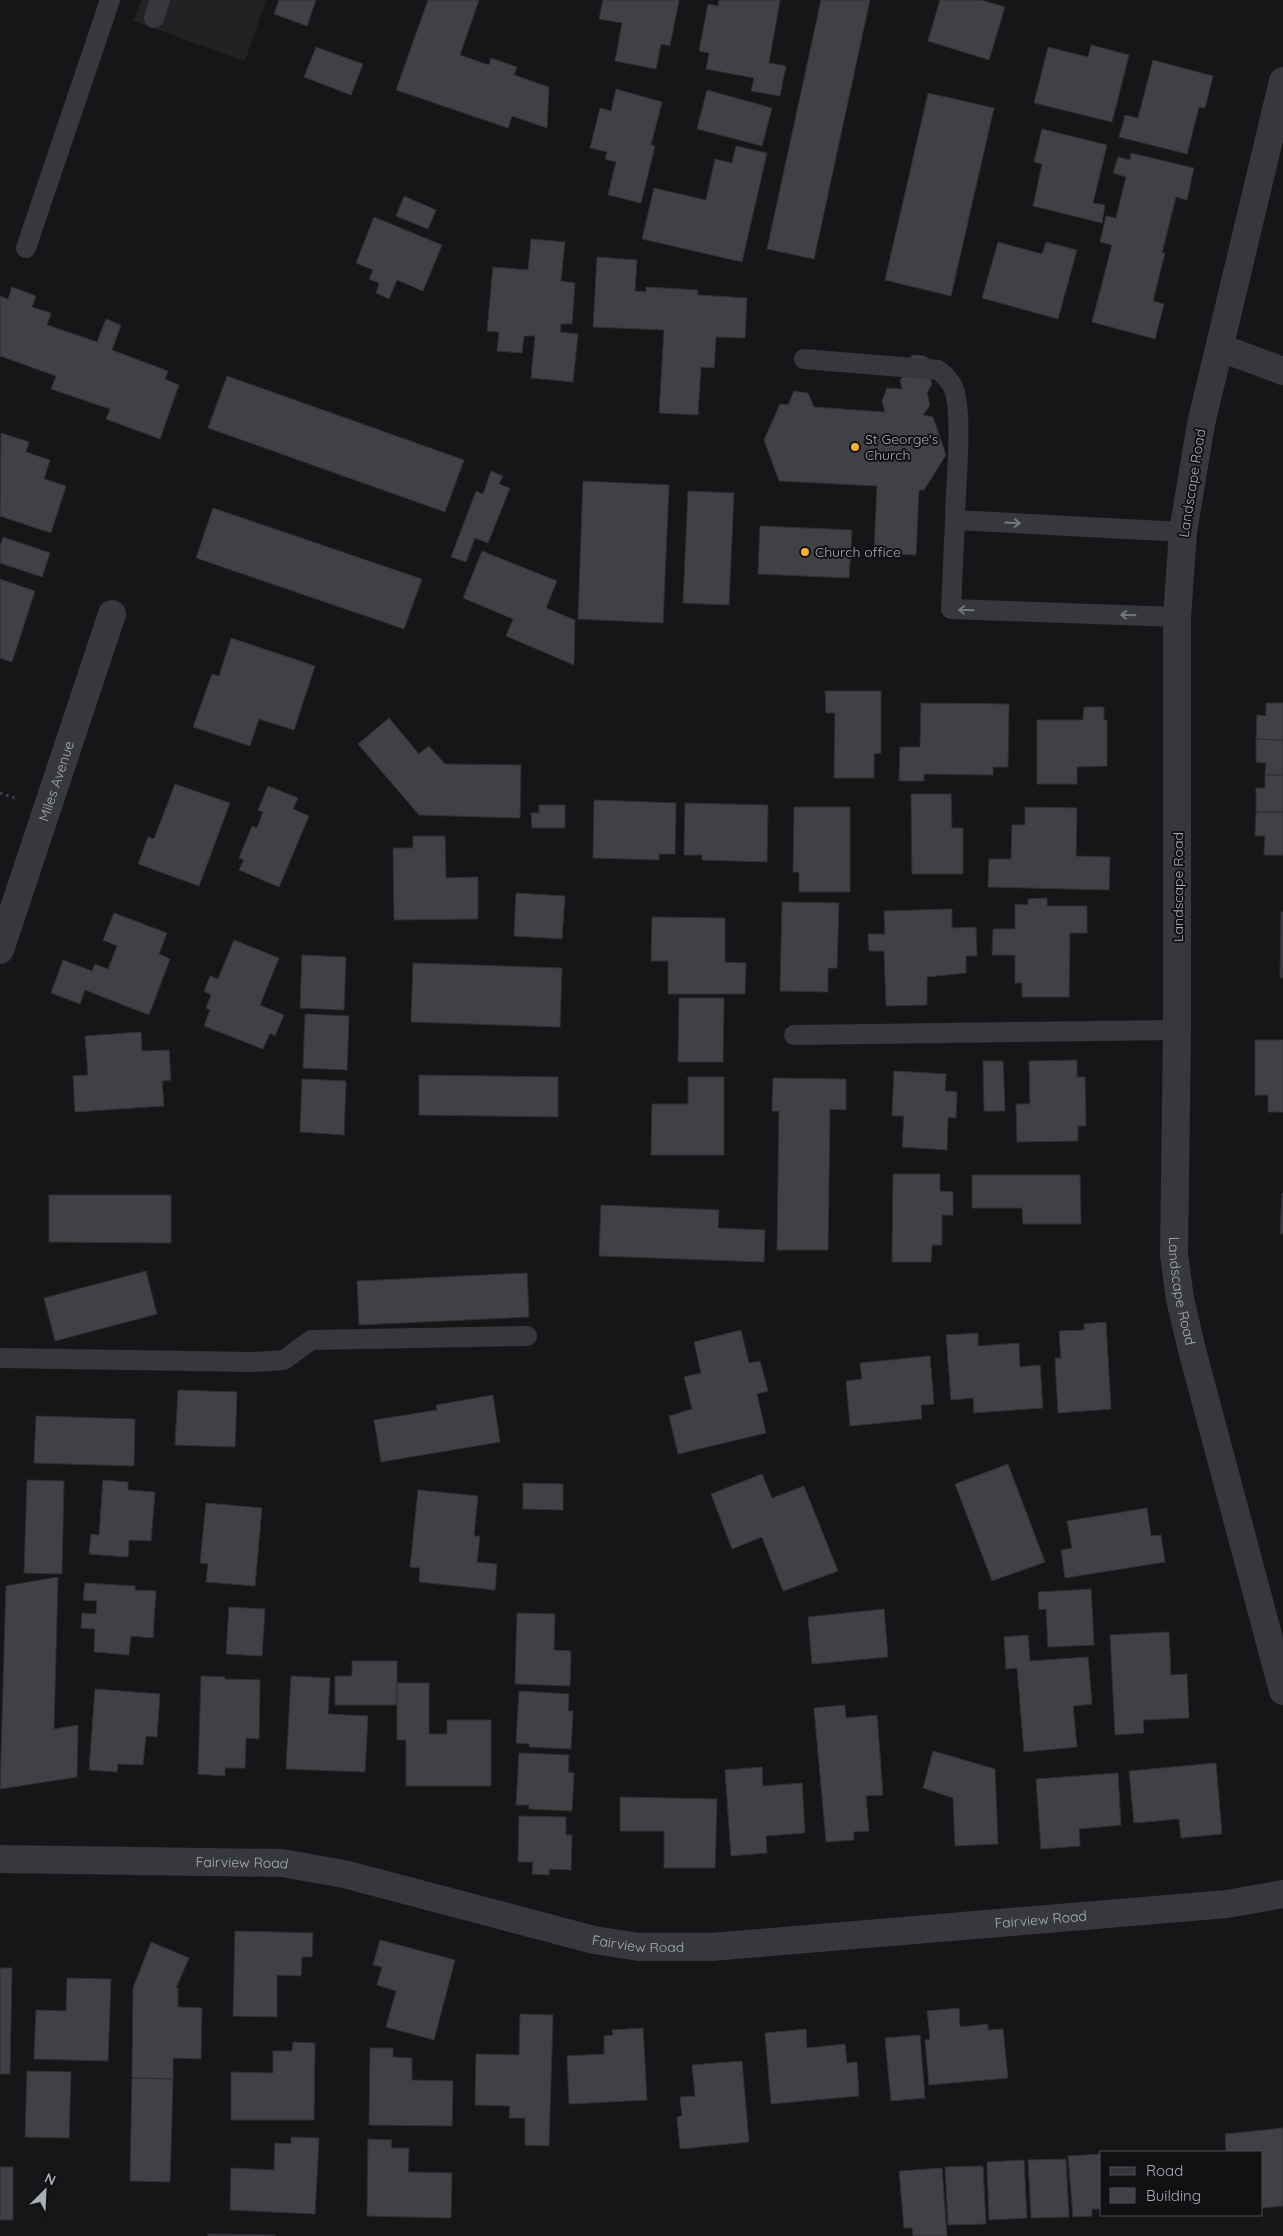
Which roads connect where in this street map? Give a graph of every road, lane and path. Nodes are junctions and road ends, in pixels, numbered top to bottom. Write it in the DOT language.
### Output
graph roads {
  1 [pos="110,0"];
  2 [pos="1283,81"];
  3 [pos="26,248"];
  4 [pos="1221,348"];
  5 [pos="804,359"];
  6 [pos="1283,371"];
  7 [pos="955,520"];
  8 [pos="1182,532"];
  9 [pos="112,614"];
  10 [pos="1177,617"];
  11 [pos="0,950"];
  12 [pos="1177,1030"];
  13 [pos="794,1035"];
  14 [pos="527,1336"];
  15 [pos="0,1358"];
  16 [pos="1283,1691"];
  17 [pos="0,1859"];
  18 [pos="1283,1894"];
  1 -- 3 [label="lane"];
  2 -- 4 [label="street, Landscape Road"];
  4 -- 6 [label="street"];
  4 -- 8 [label="street, Landscape Road"];
  5 -- 7 [label="lane"];
  7 -- 8 [label="lane, one-way"];
  10 -- 7 [label="lane, one-way"];
  8 -- 10 [label="street, Landscape Road"];
  9 -- 11 [label="street, Miles Avenue"];
  10 -- 12 [label="street, Landscape Road"];
  12 -- 13 [label="lane"];
  12 -- 16 [label="street, Landscape Road"];
  14 -- 15 [label="lane"];
  17 -- 18 [label="street, Fairview Road"];
}
